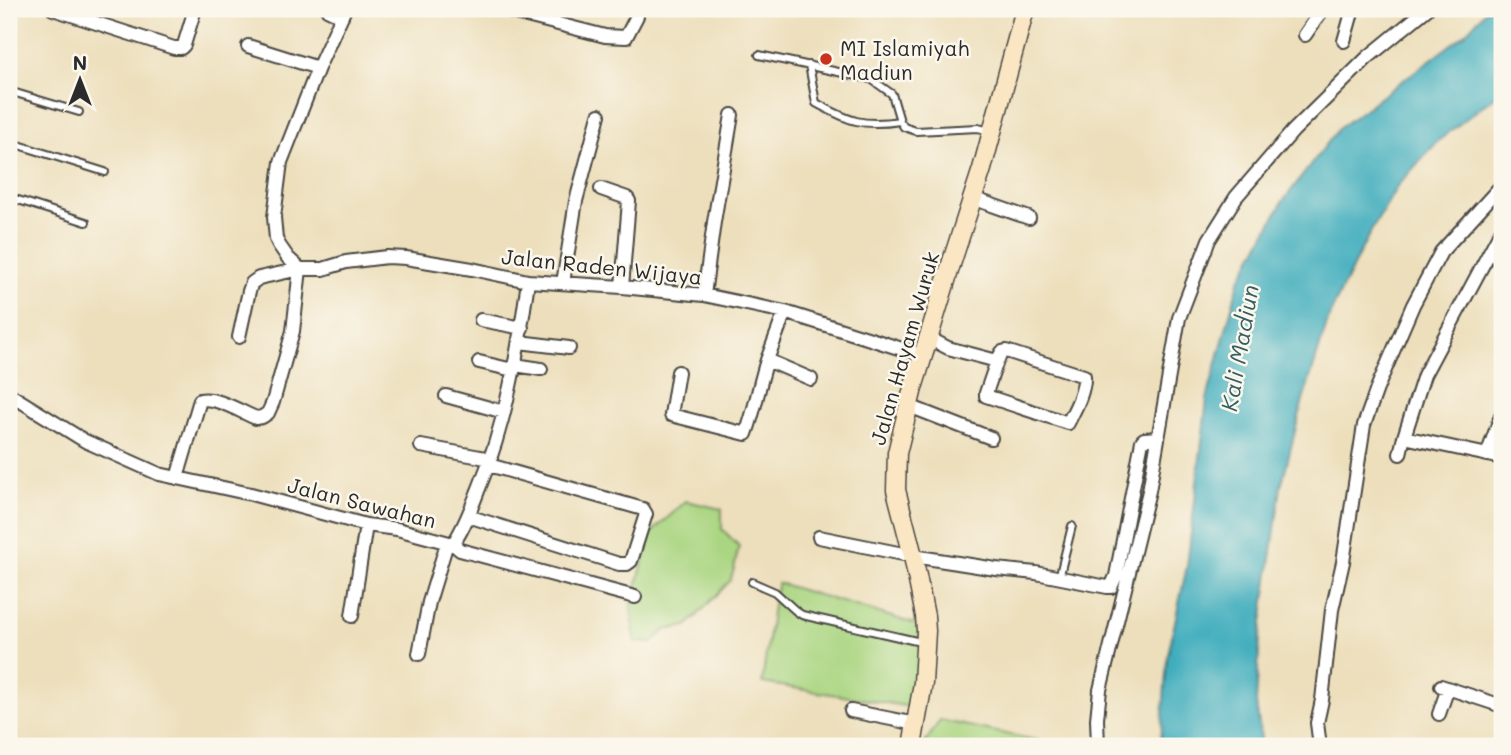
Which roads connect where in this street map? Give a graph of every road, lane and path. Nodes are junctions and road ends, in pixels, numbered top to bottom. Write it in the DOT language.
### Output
graph roads {
  1 [pos="53,9"];
  2 [pos="195,9"];
  3 [pos="327,9"];
  4 [pos="638,9"];
  5 [pos="1025,9"];
  6 [pos="1323,9"];
  7 [pos="1353,9"];
  8 [pos="1427,9"];
  9 [pos="344,12"];
  10 [pos="511,12"];
  11 [pos="1305,35"];
  12 [pos="1344,41"];
  13 [pos="248,46"];
  14 [pos="760,55"];
  15 [pos="809,65"];
  16 [pos="318,68"];
  17 [pos="9,91"];
  18 [pos="79,112"];
  19 [pos="599,115"];
  20 [pos="732,115"];
  21 [pos="900,121"];
  22 [pos="992,132"];
  23 [pos="9,142"];
  24 [pos="105,172"];
  25 [pos="1502,185"];
  26 [pos="601,189"];
  27 [pos="9,197"];
  28 [pos="972,198"];
  29 [pos="1029,218"];
  30 [pos="86,222"];
  31 [pos="1502,229"];
  32 [pos="300,269"];
  33 [pos="528,281"];
  34 [pos="563,283"];
  35 [pos="622,287"];
  36 [pos="705,295"];
  37 [pos="785,312"];
  38 [pos="481,320"];
  39 [pos="522,328"];
  40 [pos="239,337"];
  41 [pos="519,342"];
  42 [pos="927,347"];
  43 [pos="569,348"];
  44 [pos="767,360"];
  45 [pos="997,361"];
  46 [pos="479,362"];
  47 [pos="514,368"];
  48 [pos="541,369"];
  49 [pos="678,372"];
  50 [pos="811,379"];
  51 [pos="9,394"];
  52 [pos="446,396"];
  53 [pos="909,406"];
  54 [pos="504,412"];
  55 [pos="1502,412"];
  56 [pos="1404,437"];
  57 [pos="990,438"];
  58 [pos="1158,438"];
  59 [pos="421,446"];
  60 [pos="1400,454"];
  61 [pos="1487,455"];
  62 [pos="1502,458"];
  63 [pos="490,462"];
  64 [pos="177,478"];
  65 [pos="468,516"];
  66 [pos="366,525"];
  67 [pos="1072,526"];
  68 [pos="819,537"];
  69 [pos="450,544"];
  70 [pos="913,556"];
  71 [pos="1059,578"];
  72 [pos="752,582"];
  73 [pos="635,597"];
  74 [pos="352,616"];
  75 [pos="925,643"];
  76 [pos="419,654"];
  77 [pos="1502,706"];
  78 [pos="851,711"];
  79 [pos="1439,713"];
  80 [pos="916,723"];
  81 [pos="912,746"];
  82 [pos="1098,746"];
  83 [pos="1320,746"];
  1 -- 2 [label="street"];
  3 -- 9 [label="street"];
  4 -- 10 [label="street"];
  5 -- 22 [label="main road, Jalan Hayam Wuruk"];
  6 -- 11 [label="street"];
  7 -- 12 [label="street"];
  8 -- 58 [label="street"];
  9 -- 16 [label="street"];
  13 -- 16 [label="street"];
  14 -- 15 [label="lane"];
  15 -- 21 [label="lane"];
  15 -- 21 [label="lane"];
  16 -- 32 [label="street"];
  17 -- 18 [label="lane"];
  19 -- 34 [label="street"];
  20 -- 36 [label="street"];
  21 -- 22 [label="lane"];
  22 -- 28 [label="main road, Jalan Hayam Wuruk"];
  23 -- 24 [label="lane"];
  25 -- 83 [label="street"];
  26 -- 35 [label="street"];
  27 -- 30 [label="lane"];
  28 -- 29 [label="street"];
  28 -- 42 [label="main road, Jalan Hayam Wuruk"];
  31 -- 56 [label="street"];
  32 -- 33 [label="street, Jalan Raden Wijaya"];
  32 -- 40 [label="street, Jalan Raden Wijaya"];
  32 -- 64 [label="street"];
  33 -- 34 [label="street, Jalan Raden Wijaya"];
  33 -- 39 [label="street, Jalan Sawahan"];
  34 -- 35 [label="street, Jalan Raden Wijaya"];
  35 -- 36 [label="street, Jalan Raden Wijaya"];
  36 -- 37 [label="street, Jalan Raden Wijaya"];
  37 -- 42 [label="street, Jalan Raden Wijaya"];
  37 -- 44 [label="street"];
  38 -- 39 [label="street"];
  39 -- 41 [label="street, Jalan Sawahan"];
  41 -- 43 [label="street"];
  41 -- 47 [label="street, Jalan Sawahan"];
  42 -- 45 [label="street, Jalan Raden Wijaya"];
  42 -- 53 [label="main road, Jalan Hayam Wuruk"];
  44 -- 49 [label="street"];
  44 -- 50 [label="street"];
  45 -- 45 [label="street"];
  46 -- 47 [label="street"];
  47 -- 48 [label="street"];
  47 -- 54 [label="street, Jalan Sawahan"];
  51 -- 64 [label="street, Jalan Sawahan"];
  52 -- 54 [label="street"];
  53 -- 57 [label="street"];
  53 -- 70 [label="main road, Jalan Hayam Wuruk"];
  54 -- 63 [label="street, Jalan Sawahan"];
  55 -- 61 [label="street"];
  56 -- 60 [label="street"];
  56 -- 61 [label="street"];
  58 -- 71 [label="street"];
  58 -- 82 [label="street"];
  59 -- 63 [label="street"];
  61 -- 62 [label="street"];
  63 -- 65 [label="street, Jalan Sawahan"];
  63 -- 65 [label="street"];
  64 -- 66 [label="street, Jalan Sawahan"];
  65 -- 69 [label="street, Jalan Sawahan"];
  66 -- 69 [label="street, Jalan Sawahan"];
  66 -- 74 [label="street"];
  67 -- 71 [label="lane"];
  68 -- 70 [label="street"];
  69 -- 73 [label="street"];
  69 -- 76 [label="street"];
  70 -- 71 [label="street"];
  70 -- 75 [label="main road, Jalan Hayam Wuruk"];
  72 -- 75 [label="lane"];
  75 -- 80 [label="main road, Jalan Hayam Wuruk"];
  77 -- 79 [label="street"];
  78 -- 80 [label="street"];
  80 -- 81 [label="main road, Jalan Hayam Wuruk"];
}
